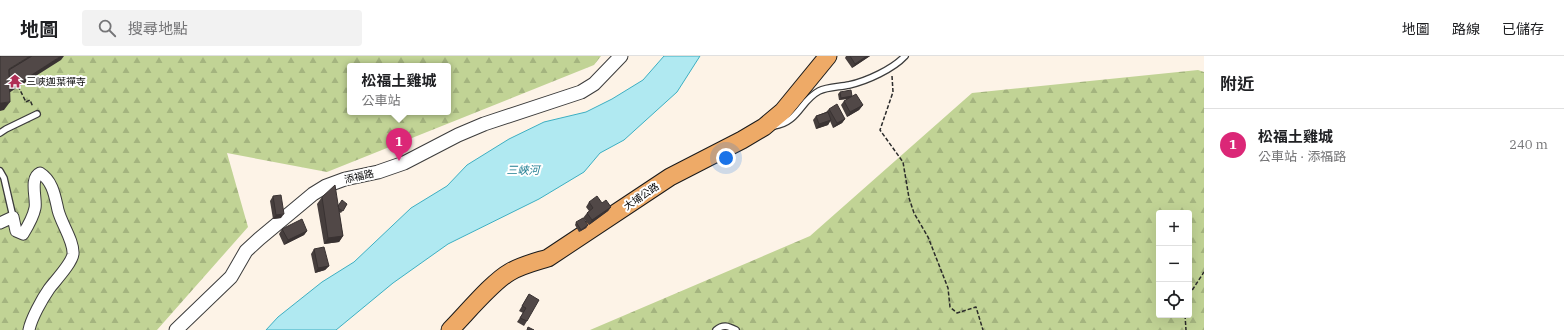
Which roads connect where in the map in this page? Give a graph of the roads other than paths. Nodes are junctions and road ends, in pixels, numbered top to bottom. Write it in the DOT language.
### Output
graph roads {
  1 [pos="621,56"];
  2 [pos="828,56"];
  3 [pos="905,56"];
  4 [pos="37,114"];
  5 [pos="764,127"];
  6 [pos="0,133"];
  7 [pos="0,171"];
  8 [pos="13,217"];
  9 [pos="0,223"];
  10 [pos="29,330"];
  11 [pos="176,330"];
  12 [pos="450,330"];
  13 [pos="716,330"];
  14 [pos="736,330"];
  1 -- 11 [label="street, 添福路"];
  2 -- 5 [label="main road, 大埔公路"];
  3 -- 5 [label="lane"];
  4 -- 6 [label="lane"];
  5 -- 12 [label="main road, 大埔公路"];
  7 -- 8 [label="lane"];
  8 -- 9 [label="street"];
  8 -- 10 [label="street"];
  13 -- 14 [label="lane"];
}
